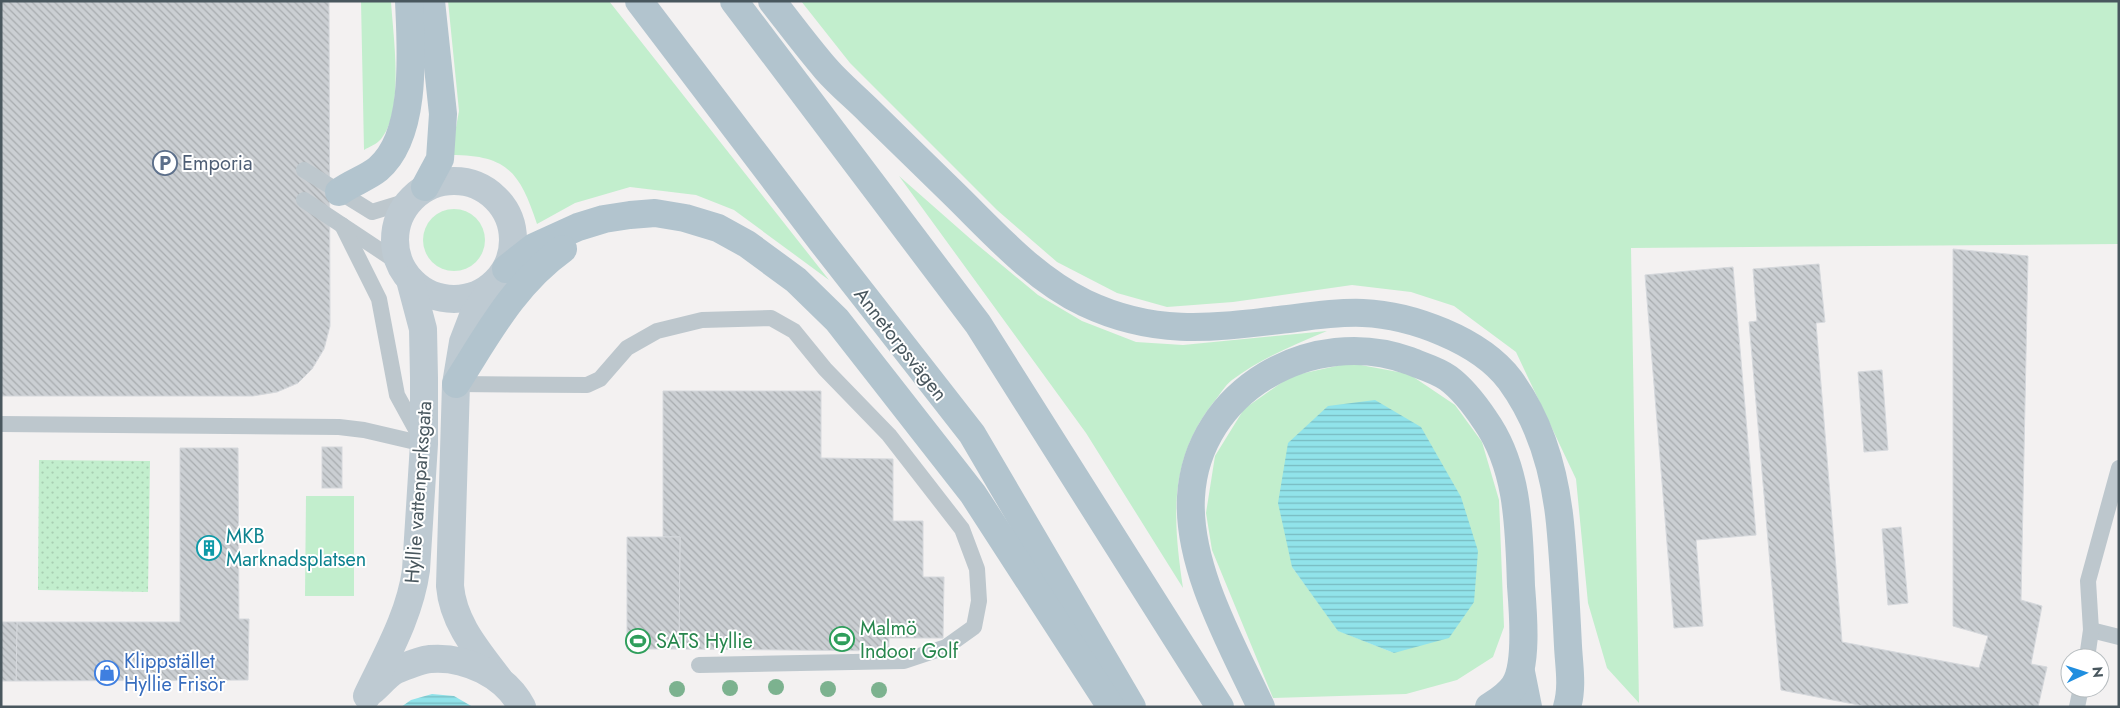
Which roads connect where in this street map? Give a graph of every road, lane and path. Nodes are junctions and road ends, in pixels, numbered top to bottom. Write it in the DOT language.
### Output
graph roads {
  1 [pos="409,1"];
  2 [pos="431,1"];
  3 [pos="639,1"];
  4 [pos="734,1"];
  5 [pos="772,1"];
  6 [pos="304,170"];
  7 [pos="339,192"];
  8 [pos="417,194"];
  9 [pos="304,200"];
  10 [pos="604,218"];
  11 [pos="342,225"];
  12 [pos="404,272"];
  13 [pos="500,277"];
  14 [pos="456,384"];
  15 [pos="1,424"];
  16 [pos="424,444"];
  17 [pos="2119,468"];
  18 [pos="2090,630"];
  19 [pos="2119,637"];
  20 [pos="2088,648"];
  21 [pos="699,665"];
  22 [pos="1521,672"];
  23 [pos="519,697"];
  24 [pos="362,704"];
  25 [pos="1111,707"];
  26 [pos="1132,707"];
  27 [pos="1220,707"];
  28 [pos="1261,707"];
  29 [pos="1488,707"];
  30 [pos="1528,707"];
  31 [pos="1567,707"];
  1 -- 7 [label="main road"];
  2 -- 8 [label="main road"];
  3 -- 26 [label="main road, Annetorpsvägen"];
  4 -- 27 [label="main road"];
  5 -- 31 [label="main road"];
  6 -- 7 [label="lane"];
  7 -- 8 [label="lane"];
  8 -- 12 [label="street"];
  8 -- 13 [label="street"];
  9 -- 11 [label="lane"];
  10 -- 13 [label="main road"];
  10 -- 14 [label="main road"];
  10 -- 25 [label="main road"];
  11 -- 12 [label="lane"];
  11 -- 16 [label="lane"];
  12 -- 13 [label="street"];
  12 -- 16 [label="street, Hyllie vattenparksgata"];
  13 -- 14 [label="street, Hyllie vattenparksgata"];
  14 -- 21 [label="lane"];
  14 -- 23 [label="street, Hyllie vattenparksgata"];
  15 -- 16 [label="lane"];
  16 -- 24 [label="street, Hyllie vattenparksgata"];
  17 -- 18 [label="lane"];
  18 -- 19 [label="lane"];
  18 -- 20 [label="lane"];
  22 -- 28 [label="main road"];
  22 -- 29 [label="main road"];
  22 -- 30 [label="main road"];
  23 -- 24 [label="street"];
}
